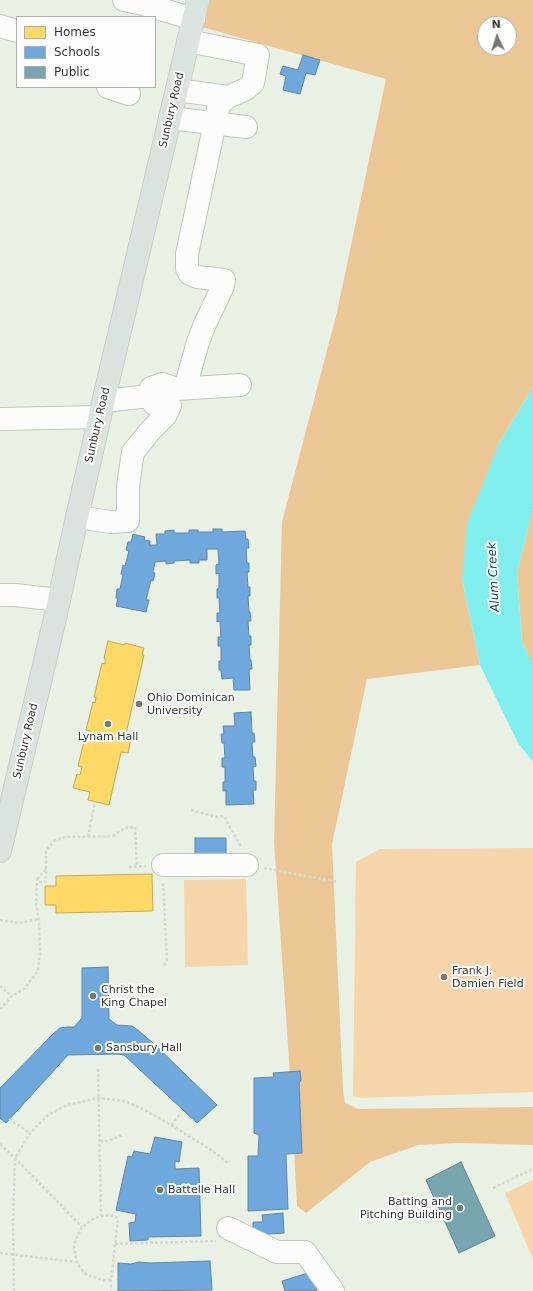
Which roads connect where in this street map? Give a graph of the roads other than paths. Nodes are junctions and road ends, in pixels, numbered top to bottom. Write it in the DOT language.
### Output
graph roads {
  1 [pos="124,0"];
  2 [pos="196,10"];
  3 [pos="0,26"];
  4 [pos="16,31"];
  5 [pos="188,41"];
  6 [pos="111,88"];
  7 [pos="177,90"];
  8 [pos="129,94"];
  9 [pos="228,97"];
  10 [pos="170,118"];
  11 [pos="214,124"];
  12 [pos="246,127"];
  13 [pos="240,385"];
  14 [pos="177,394"];
  15 [pos="102,409"];
  16 [pos="0,419"];
  17 [pos="77,517"];
  18 [pos="0,595"];
  19 [pos="59,600"];
  20 [pos="0,851"];
  21 [pos="247,865"];
  22 [pos="162,866"];
  23 [pos="224,1235"];
  24 [pos="334,1291"];
  1 -- 2 [label="street"];
  2 -- 5 [label="main road, Sunbury Road"];
  3 -- 4 [label="street"];
  5 -- 7 [label="main road, Sunbury Road"];
  5 -- 9 [label="street"];
  6 -- 8 [label="street"];
  7 -- 9 [label="street"];
  7 -- 10 [label="main road, Sunbury Road"];
  9 -- 11 [label="street"];
  10 -- 11 [label="street"];
  10 -- 15 [label="main road, Sunbury Road"];
  11 -- 12 [label="street"];
  11 -- 14 [label="street"];
  13 -- 14 [label="street"];
  14 -- 15 [label="street"];
  14 -- 17 [label="street"];
  15 -- 16 [label="street"];
  15 -- 17 [label="main road, Sunbury Road"];
  17 -- 19 [label="main road, Sunbury Road"];
  18 -- 19 [label="street"];
  19 -- 20 [label="main road, Sunbury Road"];
  21 -- 22 [label="street"];
  23 -- 24 [label="street"];
}
